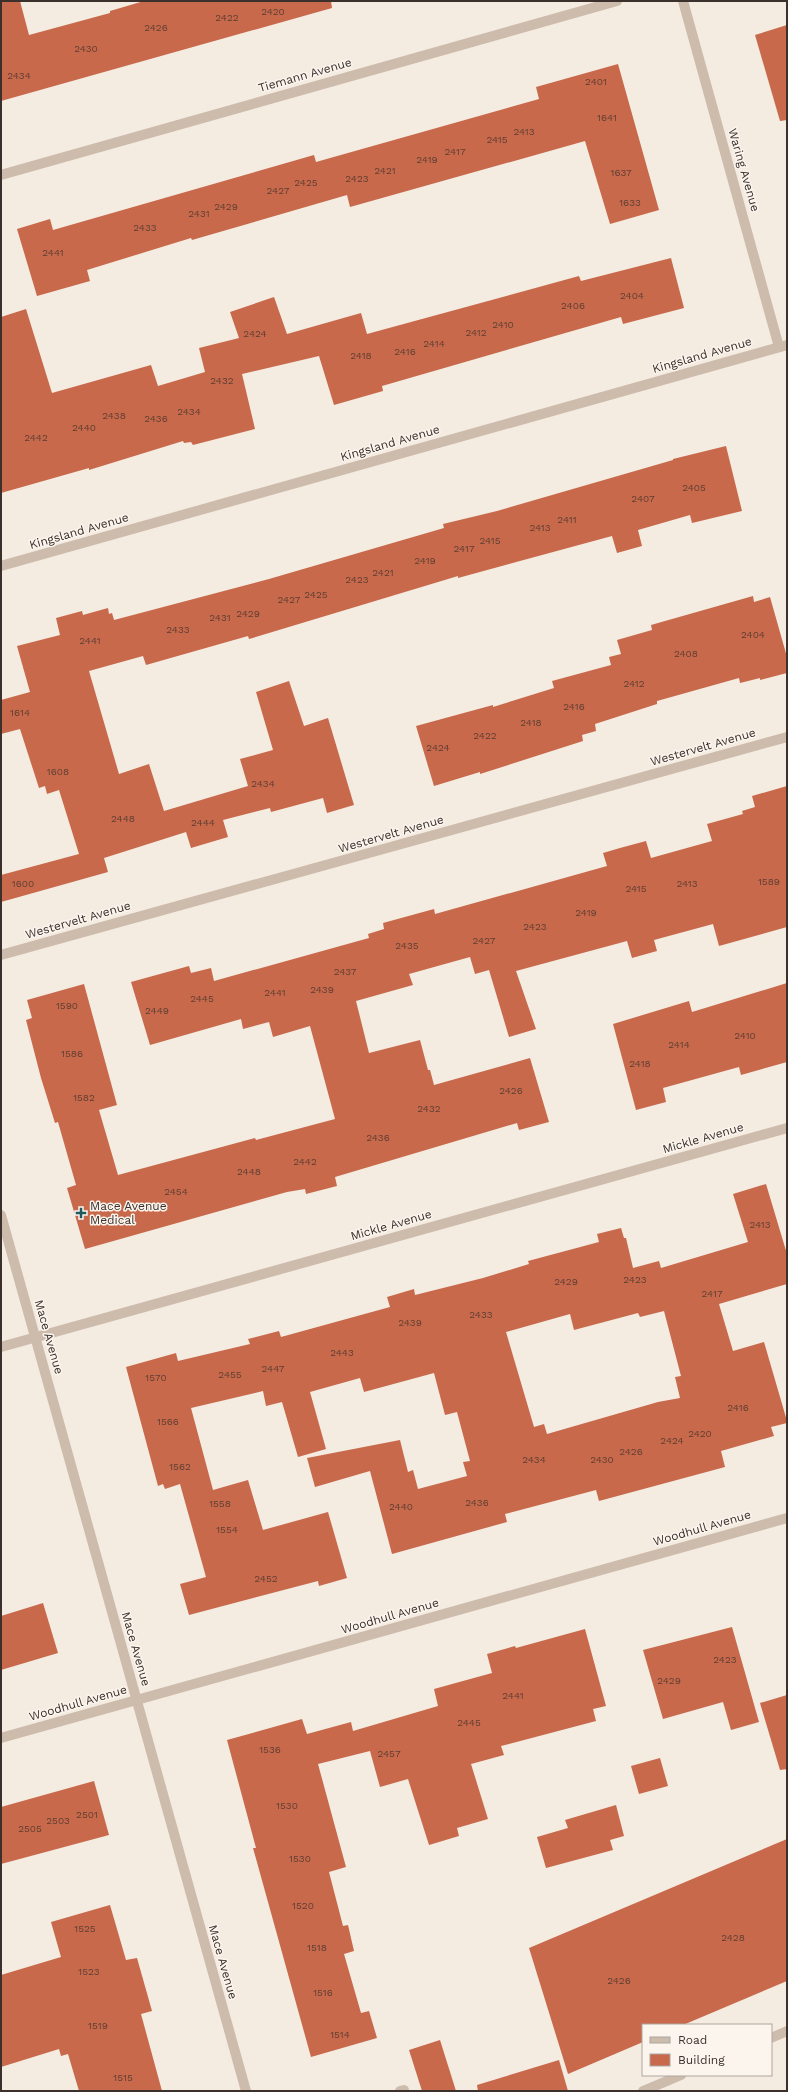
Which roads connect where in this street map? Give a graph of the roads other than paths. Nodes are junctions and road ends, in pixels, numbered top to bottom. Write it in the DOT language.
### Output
graph roads {
  1 [pos="617,1"];
  2 [pos="683,1"];
  3 [pos="1,175"];
  4 [pos="783,346"];
  5 [pos="1,566"];
  6 [pos="787,737"];
  7 [pos="1,955"];
  8 [pos="787,1128"];
  9 [pos="1,1215"];
  10 [pos="35,1338"];
  11 [pos="1,1347"];
  12 [pos="787,1518"];
  13 [pos="137,1700"];
  14 [pos="1,1738"];
  15 [pos="787,2031"];
  16 [pos="772,2038"];
  17 [pos="679,2076"];
  18 [pos="246,2091"];
  19 [pos="642,2091"];
  1 -- 3 [label="street, Tiemann Avenue"];
  2 -- 4 [label="street, Waring Avenue"];
  4 -- 5 [label="street, Kingsland Avenue"];
  6 -- 7 [label="street, Westervelt Avenue"];
  8 -- 10 [label="street, Mickle Avenue"];
  9 -- 10 [label="street, Mace Avenue"];
  10 -- 11 [label="street, Mickle Avenue"];
  10 -- 13 [label="street, Mace Avenue"];
  12 -- 13 [label="street, Woodhull Avenue"];
  13 -- 14 [label="street, Woodhull Avenue"];
  13 -- 18 [label="street, Mace Avenue"];
  15 -- 16 [label="street"];
  17 -- 19 [label="street"];
}
